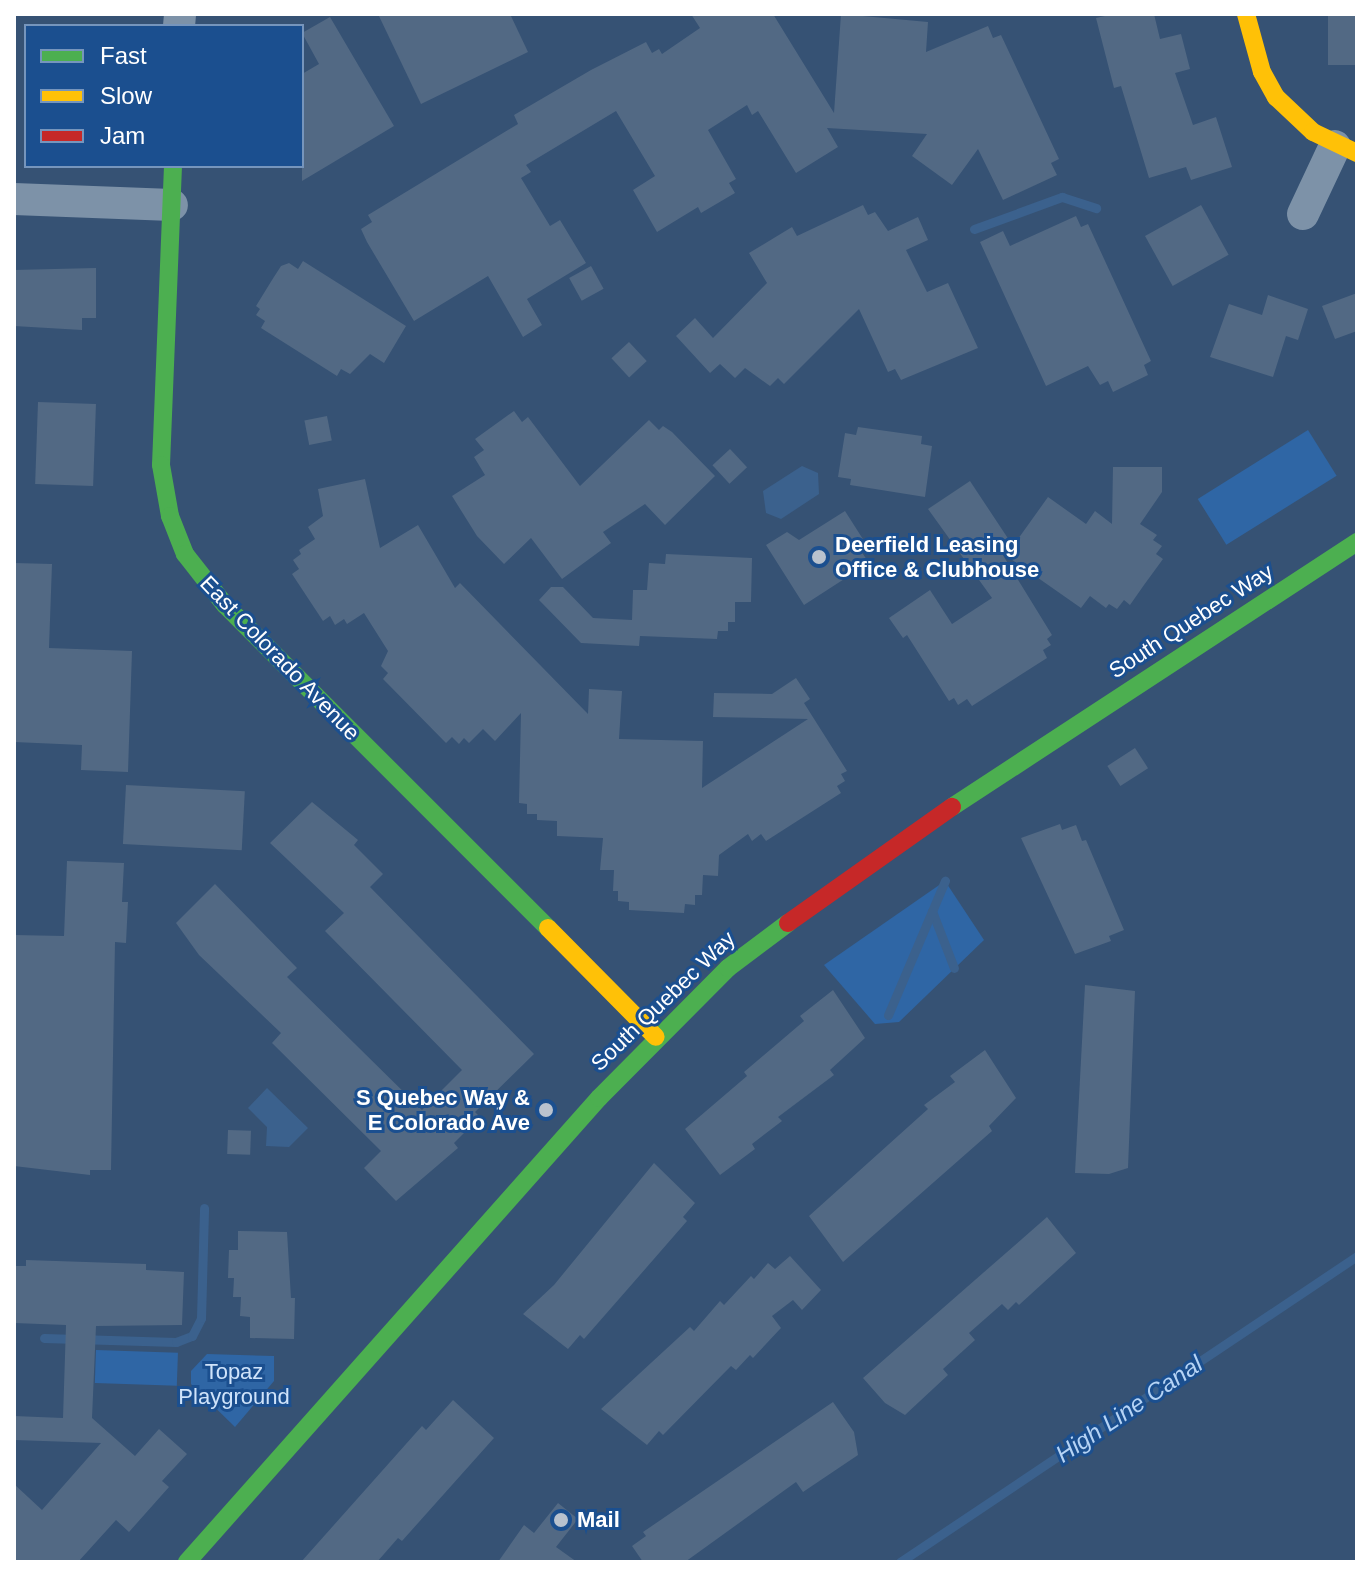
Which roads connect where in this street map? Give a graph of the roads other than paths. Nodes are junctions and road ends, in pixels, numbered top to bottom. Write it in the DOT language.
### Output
graph roads {
  1 [pos="1246,14"];
  2 [pos="1346,150"];
  3 [pos="173,168"];
  4 [pos="14,199"];
  5 [pos="172,205"];
  6 [pos="1303,214"];
  7 [pos="1357,542"];
  8 [pos="656,1037"];
  9 [pos="187,1562"];
  1 -- 2 [label="street"];
  2 -- 6 [label="street"];
  3 -- 5 [label="street, East Colorado Avenue"];
  4 -- 5 [label="street"];
  5 -- 8 [label="street, East Colorado Avenue"];
  7 -- 8 [label="street, South Quebec Way"];
  8 -- 9 [label="street, South Quebec Way"];
}
